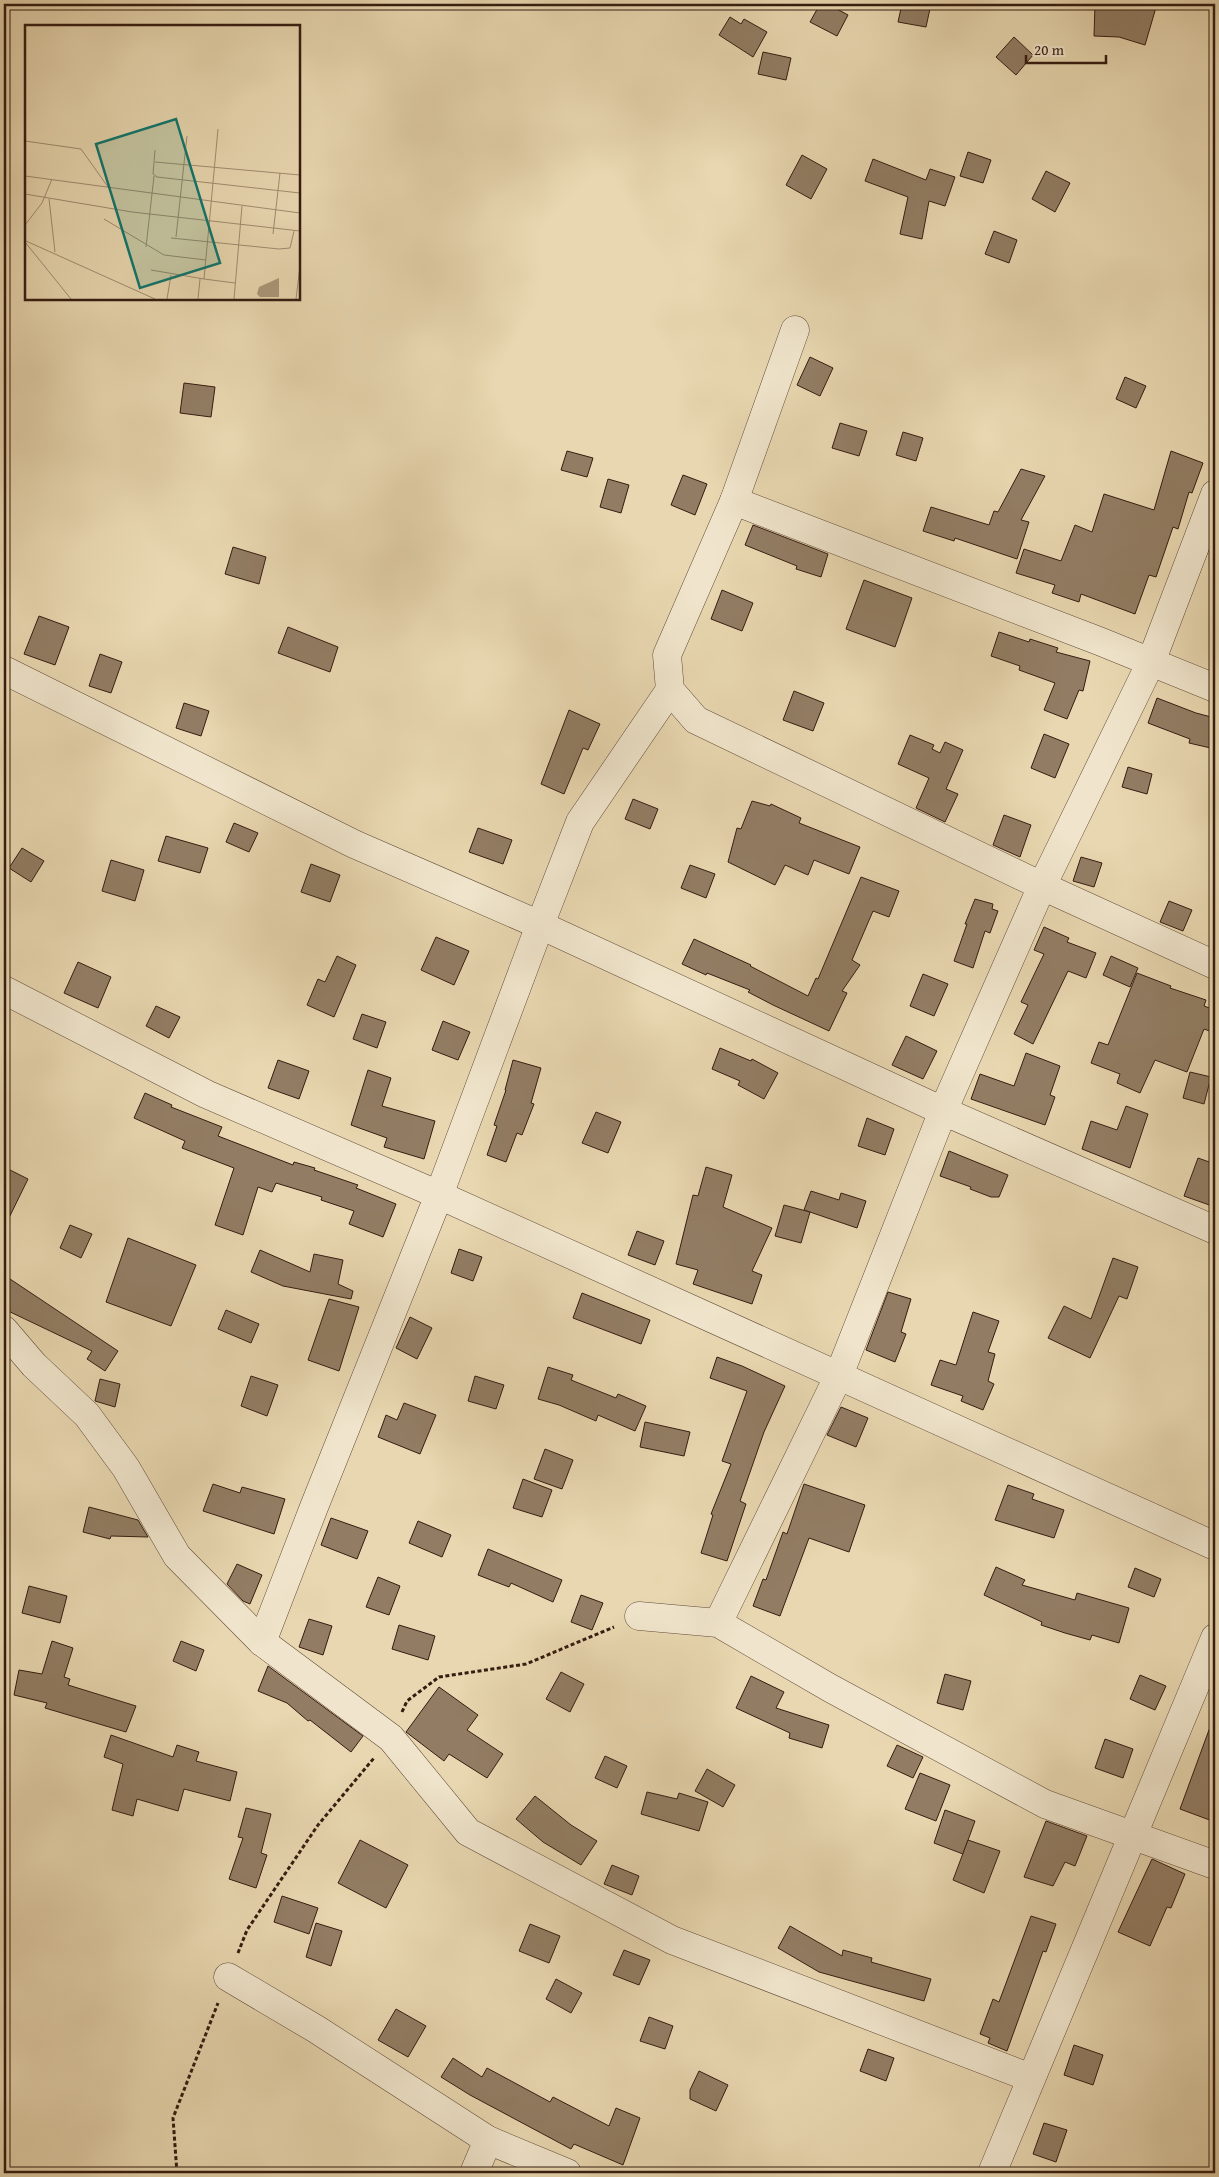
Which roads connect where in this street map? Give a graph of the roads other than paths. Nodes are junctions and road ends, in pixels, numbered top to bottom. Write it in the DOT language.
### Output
graph roads {
  1 [pos="795,330"];
  2 [pos="1215,494"];
  3 [pos="734,501"];
  4 [pos="1151,662"];
  5 [pos="4,670"];
  6 [pos="1215,688"];
  7 [pos="670,690"];
  8 [pos="1042,886"];
  9 [pos="540,925"];
  10 [pos="1215,965"];
  11 [pos="4,990"];
  12 [pos="943,1111"];
  13 [pos="439,1195"];
  14 [pos="1215,1230"];
  15 [pos="4,1330"];
  16 [pos="839,1375"];
  17 [pos="1215,1546"];
  18 [pos="639,1616"];
  19 [pos="718,1623"];
  20 [pos="1215,1638"];
  21 [pos="262,1642"];
  22 [pos="1132,1836"];
  23 [pos="1215,1865"];
  24 [pos="228,1977"];
  25 [pos="1031,2078"];
  26 [pos="488,2140"];
  27 [pos="474,2173"];
  28 [pos="566,2173"];
  29 [pos="992,2173"];
  1 -- 3 [label="street"];
  2 -- 4 [label="street"];
  3 -- 4 [label="street"];
  3 -- 7 [label="street"];
  4 -- 6 [label="street"];
  4 -- 8 [label="street"];
  5 -- 9 [label="street"];
  7 -- 8 [label="street"];
  7 -- 9 [label="street"];
  8 -- 10 [label="street"];
  8 -- 12 [label="street"];
  9 -- 12 [label="street"];
  9 -- 13 [label="street"];
  11 -- 13 [label="street"];
  12 -- 14 [label="street"];
  12 -- 16 [label="street"];
  13 -- 16 [label="street"];
  13 -- 21 [label="street"];
  15 -- 21 [label="street"];
  16 -- 17 [label="street"];
  16 -- 19 [label="street"];
  18 -- 19 [label="street"];
  19 -- 22 [label="street"];
  20 -- 22 [label="street"];
  21 -- 25 [label="street"];
  22 -- 23 [label="street"];
  22 -- 25 [label="street"];
  24 -- 26 [label="street"];
  25 -- 29 [label="street"];
  26 -- 27 [label="street"];
  26 -- 28 [label="street"];
}
